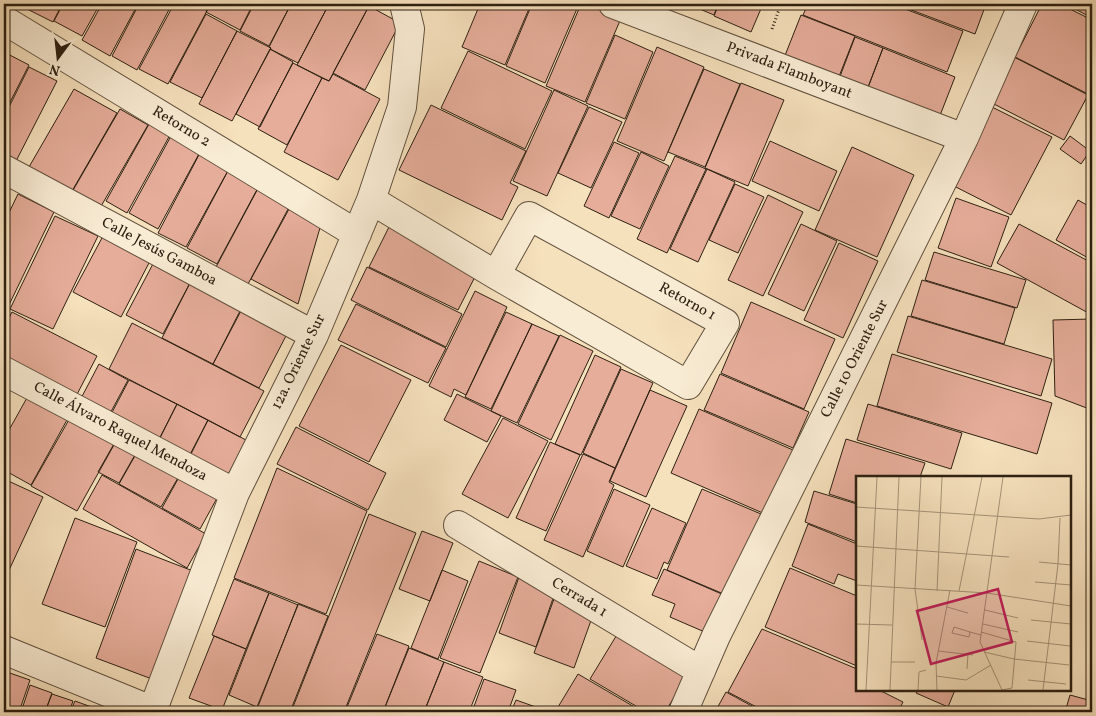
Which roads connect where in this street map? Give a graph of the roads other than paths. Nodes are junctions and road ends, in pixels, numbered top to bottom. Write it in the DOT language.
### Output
graph roads {
  1 [pos="404,4"];
  2 [pos="613,4"];
  3 [pos="1023,4"];
  4 [pos="4,20"];
  5 [pos="964,138"];
  6 [pos="4,169"];
  7 [pos="372,200"];
  8 [pos="357,234"];
  9 [pos="496,275"];
  10 [pos="314,335"];
  11 [pos="4,371"];
  12 [pos="235,493"];
  13 [pos="458,525"];
  14 [pos="4,650"];
  15 [pos="701,671"];
  16 [pos="154,712"];
  17 [pos="683,712"];
  1 -- 7 [label="street, 12a. Oriente Sur"];
  2 -- 5 [label="street, Privada Flamboyant"];
  3 -- 5 [label="street, Calle 10 Oriente Sur"];
  4 -- 8 [label="street, Retorno 2"];
  5 -- 15 [label="street, Calle 10 Oriente Sur"];
  6 -- 10 [label="street, Calle Jesús Gamboa"];
  7 -- 8 [label="street, 12a. Oriente Sur"];
  7 -- 9 [label="street, Retorno 1"];
  8 -- 10 [label="street, 12a. Oriente Sur"];
  9 -- 9 [label="street, Retorno 1"];
  10 -- 12 [label="street, 12a. Oriente Sur"];
  11 -- 12 [label="street, Calle Álvaro Raquel Mendoza"];
  12 -- 16 [label="street, 12a. Oriente Sur"];
  13 -- 15 [label="street, Cerrada 1"];
  14 -- 16 [label="street"];
  15 -- 17 [label="street, Calle 10 Oriente Sur"];
}
